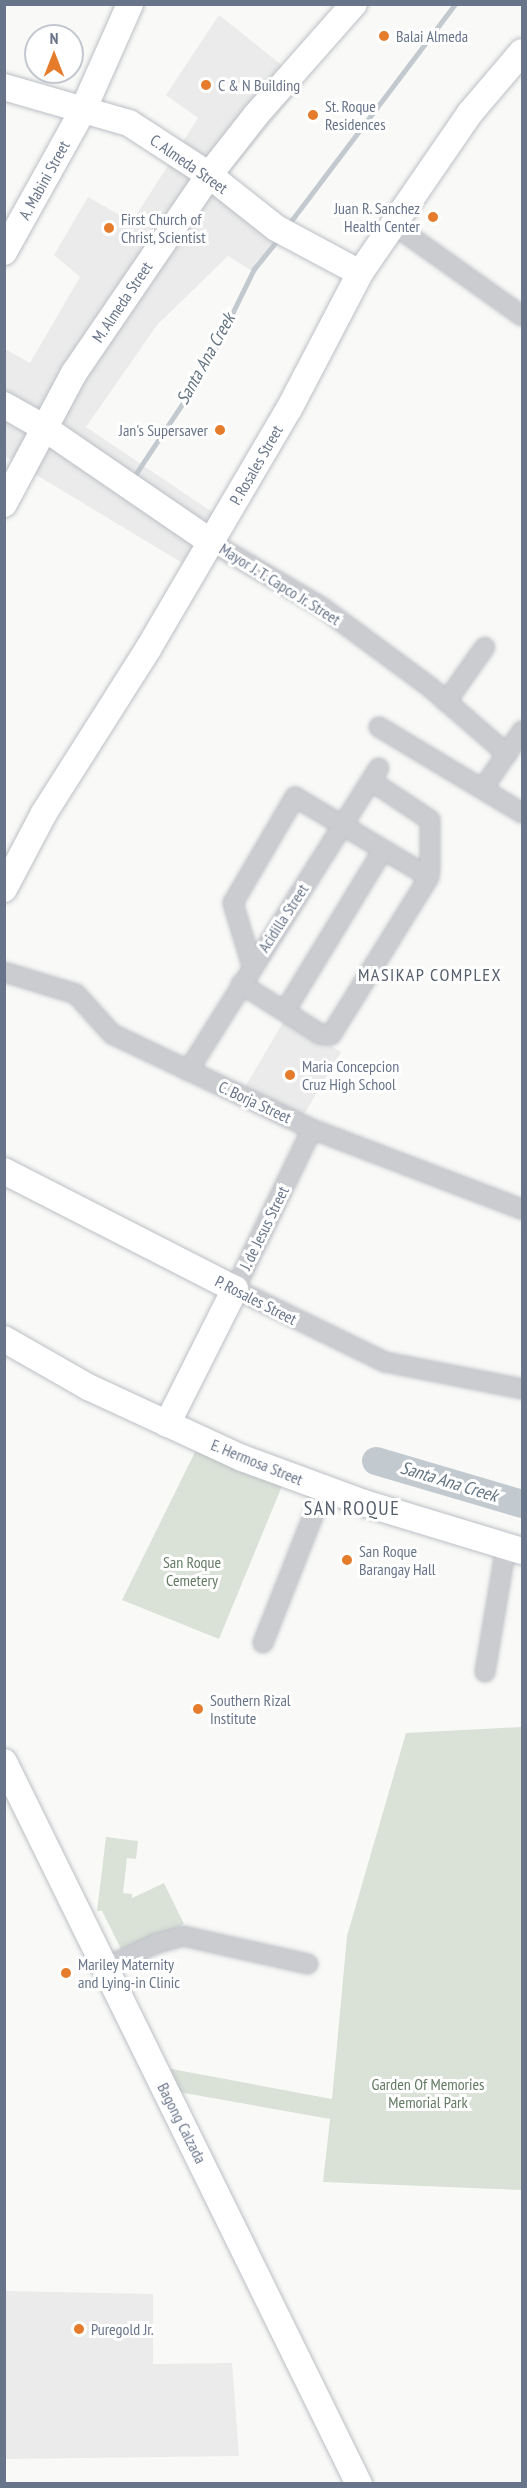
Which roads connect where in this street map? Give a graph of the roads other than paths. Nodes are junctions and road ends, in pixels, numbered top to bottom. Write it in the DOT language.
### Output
graph roads {
  1 [pos="130,4"];
  2 [pos="354,4"];
  3 [pos="522,52"];
  4 [pos="4,87"];
  5 [pos="84,108"];
  6 [pos="209,175"];
  7 [pos="394,225"];
  8 [pos="4,252"];
  9 [pos="360,273"];
  10 [pos="522,316"];
  11 [pos="4,405"];
  12 [pos="44,427"];
  13 [pos="4,504"];
  14 [pos="211,542"];
  15 [pos="484,647"];
  16 [pos="446,702"];
  17 [pos="379,727"];
  18 [pos="522,731"];
  19 [pos="507,754"];
  20 [pos="483,787"];
  21 [pos="522,813"];
  22 [pos="342,826"];
  23 [pos="383,850"];
  24 [pos="429,876"];
  25 [pos="4,889"];
  26 [pos="252,966"];
  27 [pos="4,972"];
  28 [pos="241,984"];
  29 [pos="285,1011"];
  30 [pos="188,1071"];
  31 [pos="312,1129"];
  32 [pos="4,1171"];
  33 [pos="522,1209"];
  34 [pos="235,1289"];
  35 [pos="4,1339"];
  36 [pos="522,1389"];
  37 [pos="167,1424"];
  38 [pos="324,1488"];
  39 [pos="514,1549"];
  40 [pos="263,1642"];
  41 [pos="484,1672"];
  42 [pos="4,1762"];
  43 [pos="308,1964"];
  44 [pos="104,1968"];
  45 [pos="359,2484"];
  1 -- 5 [label="street, A. Mabini Street"];
  2 -- 6 [label="street, M. Almeda Street"];
  3 -- 7 [label="street, P. Rosales Street"];
  4 -- 5 [label="street, C. Almeda Street"];
  5 -- 6 [label="street, C. Almeda Street"];
  5 -- 8 [label="street, A. Mabini Street"];
  6 -- 9 [label="street, C. Almeda Street"];
  6 -- 12 [label="street, M. Almeda Street"];
  7 -- 9 [label="street, P. Rosales Street"];
  7 -- 10 [label="street"];
  9 -- 14 [label="street, P. Rosales Street"];
  11 -- 12 [label="street, Mayor J. T. Capco Jr. Street"];
  12 -- 13 [label="street, M. Almeda Street"];
  12 -- 14 [label="street, Mayor J. T. Capco Jr. Street"];
  14 -- 16 [label="street, Mayor J. T. Capco Jr. Street"];
  14 -- 25 [label="street, P. Rosales Street"];
  15 -- 16 [label="street"];
  16 -- 19 [label="street, Mayor J. T. Capco Jr. Street"];
  17 -- 20 [label="street"];
  18 -- 19 [label="street"];
  19 -- 20 [label="street"];
  20 -- 21 [label="street"];
  22 -- 23 [label="street"];
  22 -- 24 [label="street, Acidilla Street"];
  22 -- 26 [label="street, Acidilla Street"];
  22 -- 26 [label="street"];
  23 -- 24 [label="street"];
  23 -- 29 [label="street"];
  24 -- 29 [label="street"];
  26 -- 28 [label="street, Acidilla Street"];
  27 -- 30 [label="street, C. Borja Street"];
  28 -- 29 [label="street"];
  28 -- 30 [label="street, Acidilla Street"];
  30 -- 31 [label="street, C. Borja Street"];
  31 -- 33 [label="street, C. Borja Street"];
  31 -- 34 [label="street, J. de Jesus Street"];
  32 -- 34 [label="street, P. Rosales Street"];
  34 -- 36 [label="street, P. Rosales Street"];
  34 -- 37 [label="street, J. de Jesus Street"];
  35 -- 37 [label="street, E. Hermosa Street"];
  37 -- 38 [label="street, E. Hermosa Street"];
  38 -- 39 [label="street, E. Hermosa Street"];
  38 -- 40 [label="street"];
  39 -- 41 [label="street"];
  42 -- 44 [label="street, Bagong Calzada"];
  43 -- 44 [label="street"];
  44 -- 45 [label="street, Bagong Calzada"];
}
